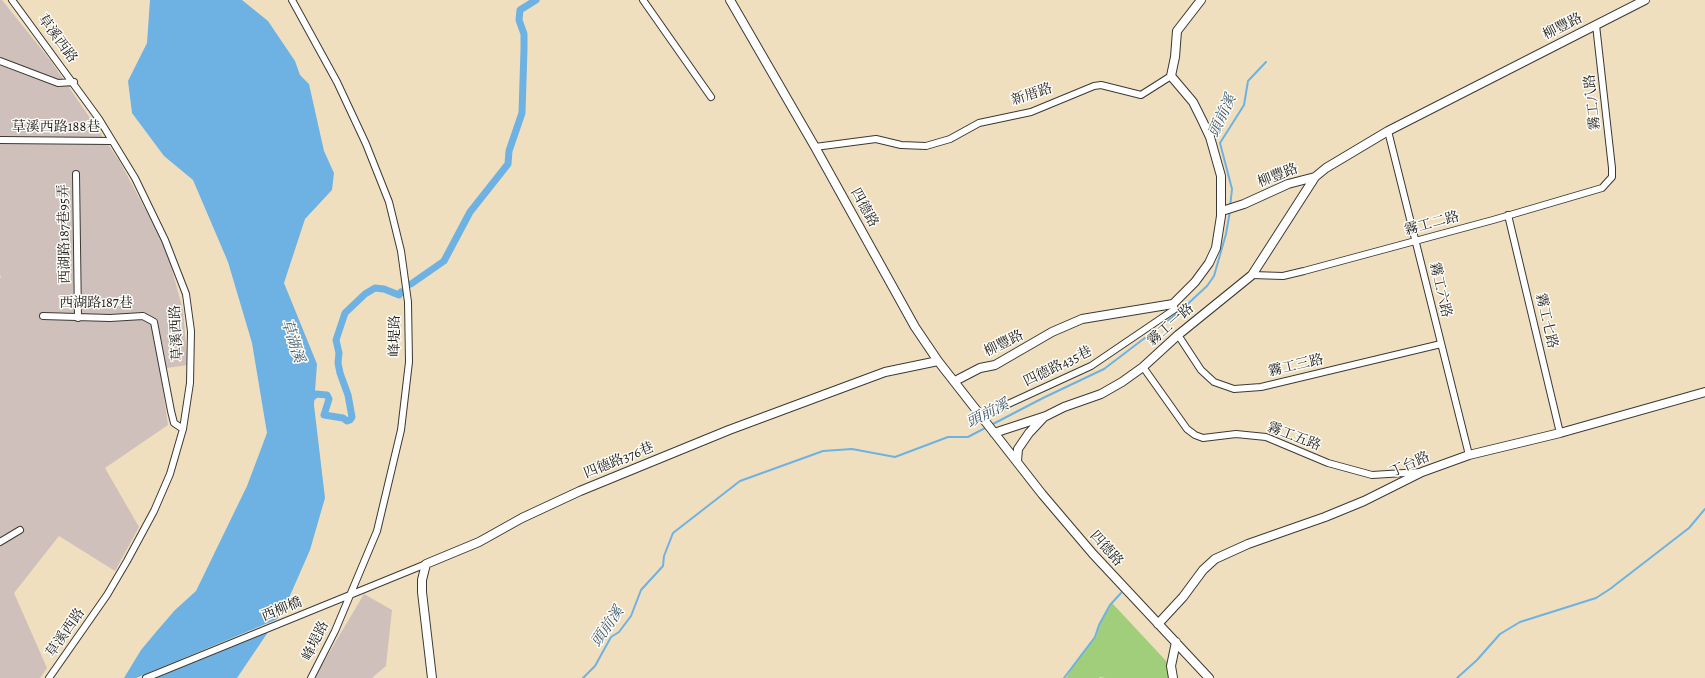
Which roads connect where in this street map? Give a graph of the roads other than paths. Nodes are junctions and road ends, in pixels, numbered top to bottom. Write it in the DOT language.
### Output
graph roads {
  1 [pos="12,0"];
  2 [pos="292,0"];
  3 [pos="643,0"];
  4 [pos="730,0"];
  5 [pos="1201,0"];
  6 [pos="1645,0"];
  7 [pos="1596,25"];
  8 [pos="0,62"];
  9 [pos="1171,76"];
  10 [pos="74,82"];
  11 [pos="711,97"];
  12 [pos="1388,131"];
  13 [pos="0,140"];
  14 [pos="112,140"];
  15 [pos="815,147"];
  16 [pos="76,174"];
  17 [pos="1315,177"];
  18 [pos="1612,177"];
  19 [pos="1222,211"];
  20 [pos="1508,215"];
  21 [pos="1416,240"];
  22 [pos="1252,275"];
  23 [pos="1173,304"];
  24 [pos="43,316"];
  25 [pos="78,318"];
  26 [pos="1178,335"];
  27 [pos="1441,344"];
  28 [pos="938,361"];
  29 [pos="1143,367"];
  30 [pos="954,381"];
  31 [pos="1705,392"];
  32 [pos="1046,416"];
  33 [pos="984,418"];
  34 [pos="183,429"];
  35 [pos="993,431"];
  36 [pos="1560,433"];
  37 [pos="1469,455"];
  38 [pos="1017,461"];
  39 [pos="1422,472"];
  40 [pos="20,530"];
  41 [pos="0,542"];
  42 [pos="426,564"];
  43 [pos="350,594"];
  44 [pos="1158,624"];
  45 [pos="1176,642"];
  46 [pos="49,678"];
  47 [pos="146,678"];
  48 [pos="311,678"];
  49 [pos="432,678"];
  50 [pos="1173,678"];
  51 [pos="1209,678"];
  1 -- 10 [label="street, 草溪西路"];
  2 -- 43 [label="street, 峰堤路"];
  3 -- 11 [label="street"];
  4 -- 15 [label="street, 四德路"];
  5 -- 9 [label="street"];
  6 -- 7 [label="street, 柳豐路"];
  7 -- 12 [label="street, 柳豐路"];
  7 -- 18 [label="street, 霧工八路"];
  8 -- 10 [label="street"];
  9 -- 15 [label="street, 新厝路"];
  9 -- 19 [label="street"];
  10 -- 14 [label="street, 草溪西路"];
  12 -- 17 [label="street, 柳豐路"];
  12 -- 21 [label="street, 霧工六路"];
  13 -- 14 [label="street, 草溪西路188巷"];
  14 -- 34 [label="street, 草溪西路"];
  15 -- 28 [label="street, 四德路"];
  16 -- 25 [label="street, 西湖路187巷95弄"];
  17 -- 19 [label="street, 柳豐路"];
  17 -- 22 [label="street, 霧工一路"];
  18 -- 20 [label="street, 霧工二路"];
  19 -- 23 [label="street"];
  20 -- 21 [label="street, 霧工二路"];
  20 -- 36 [label="street, 霧工七路"];
  21 -- 22 [label="street, 霧工二路"];
  21 -- 27 [label="street, 霧工六路"];
  22 -- 26 [label="street, 霧工一路"];
  23 -- 30 [label="street, 柳豐路"];
  23 -- 33 [label="street, 四德路435巷"];
  24 -- 25 [label="street, 西湖路187巷"];
  25 -- 34 [label="street, 西湖路187巷"];
  26 -- 27 [label="street, 霧工三路"];
  26 -- 29 [label="street, 霧工一路"];
  27 -- 37 [label="street, 霧工六路"];
  28 -- 30 [label="street, 四德路"];
  28 -- 42 [label="street, 四德路376巷"];
  29 -- 32 [label="street, 霧工一路"];
  29 -- 39 [label="street, 霧工五路"];
  30 -- 33 [label="street, 四德路"];
  31 -- 36 [label="street, 丁台路"];
  32 -- 35 [label="street, 霧工一路"];
  32 -- 38 [label="street"];
  33 -- 35 [label="street, 四德路"];
  34 -- 46 [label="street, 草溪西路"];
  35 -- 38 [label="street, 四德路"];
  36 -- 37 [label="street, 丁台路"];
  37 -- 39 [label="street, 丁台路"];
  38 -- 44 [label="street, 四德路"];
  39 -- 44 [label="street, 丁台路"];
  40 -- 41 [label="street"];
  42 -- 43 [label="street, 西柳橋"];
  42 -- 49 [label="street"];
  43 -- 47 [label="street, 西柳橋"];
  43 -- 48 [label="street, 峰堤路"];
  44 -- 45 [label="street, 四德路"];
  45 -- 50 [label="street"];
  45 -- 51 [label="street, 四德路"];
}
